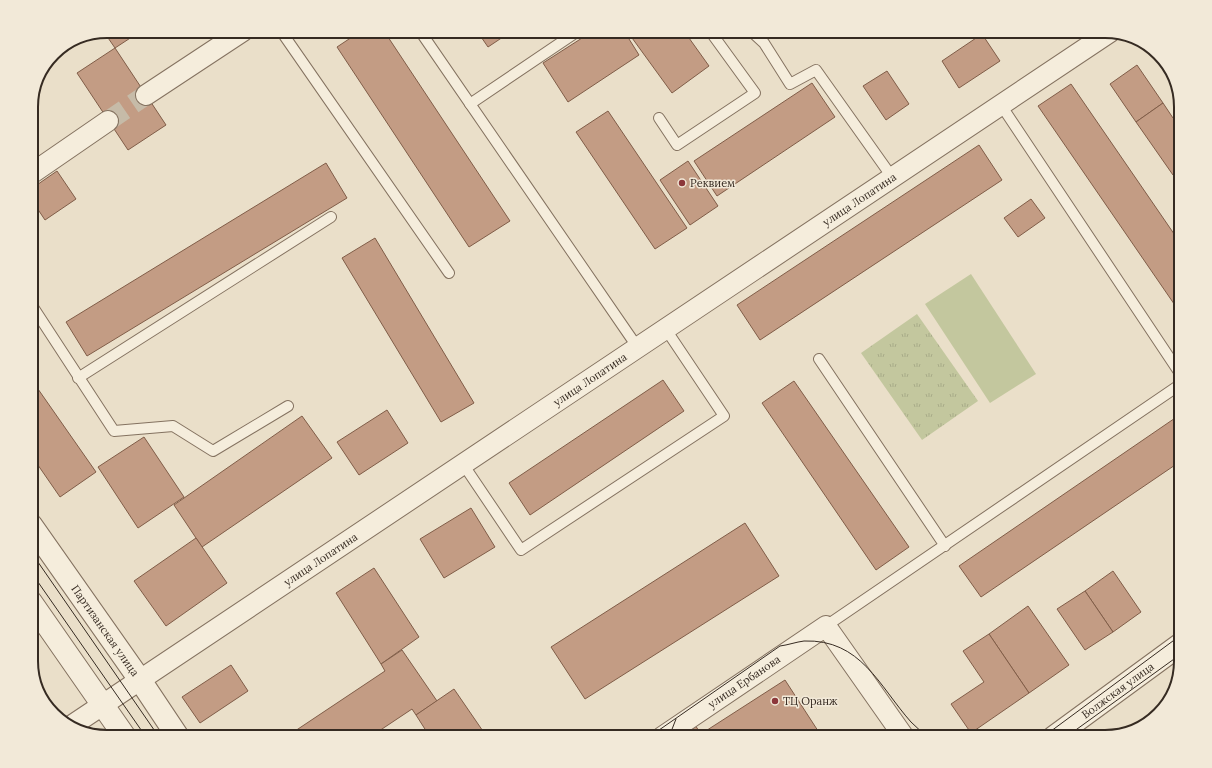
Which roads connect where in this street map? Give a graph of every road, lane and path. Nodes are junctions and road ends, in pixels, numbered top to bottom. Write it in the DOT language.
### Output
graph roads {
  1 [pos="232,38"];
  2 [pos="286,38"];
  3 [pos="425,38"];
  4 [pos="568,38"];
  5 [pos="715,38"];
  6 [pos="759,38"];
  7 [pos="1101,38"];
  8 [pos="146,95"];
  9 [pos="470,104"];
  10 [pos="1001,105"];
  11 [pos="659,118"];
  12 [pos="108,121"];
  13 [pos="38,169"];
  14 [pos="892,177"];
  15 [pos="331,217"];
  16 [pos="449,273"];
  17 [pos="38,315"];
  18 [pos="666,328"];
  19 [pos="638,348"];
  20 [pos="819,359"];
  21 [pos="1174,364"];
  22 [pos="78,378"];
  23 [pos="1174,389"];
  24 [pos="288,406"];
  25 [pos="463,464"];
  26 [pos="38,535"];
  27 [pos="945,546"];
  28 [pos="38,612"];
  29 [pos="826,626"];
  30 [pos="1174,649"];
  31 [pos="140,680"];
  32 [pos="101,705"];
  33 [pos="76,722"];
  34 [pos="120,730"];
  35 [pos="173,730"];
  36 [pos="672,730"];
  37 [pos="899,730"];
  38 [pos="1064,730"];
  1 -- 8 [label="street"];
  2 -- 16 [label="lane"];
  3 -- 9 [label="lane"];
  4 -- 9 [label="lane"];
  5 -- 11 [label="lane"];
  6 -- 14 [label="lane"];
  7 -- 10 [label="street, улица Лопатина"];
  9 -- 19 [label="lane"];
  10 -- 14 [label="street, улица Лопатина"];
  10 -- 21 [label="lane"];
  12 -- 13 [label="street"];
  14 -- 18 [label="street, улица Лопатина"];
  15 -- 22 [label="lane"];
  17 -- 22 [label="lane"];
  18 -- 19 [label="street, улица Лопатина"];
  18 -- 25 [label="lane"];
  19 -- 25 [label="street, улица Лопатина"];
  20 -- 27 [label="lane"];
  22 -- 24 [label="lane"];
  23 -- 27 [label="lane"];
  25 -- 31 [label="street, улица Лопатина"];
  26 -- 31 [label="street, Партизанская улица"];
  27 -- 29 [label="lane"];
  28 -- 32 [label="street"];
  29 -- 36 [label="street, улица Ербанова"];
  29 -- 37 [label="street"];
  30 -- 38 [label="street, Волжская улица"];
  31 -- 32 [label="street, улица Лопатина"];
  31 -- 35 [label="street, Партизанская улица"];
  32 -- 33 [label="street, улица Лопатина"];
  32 -- 34 [label="street"];
}
